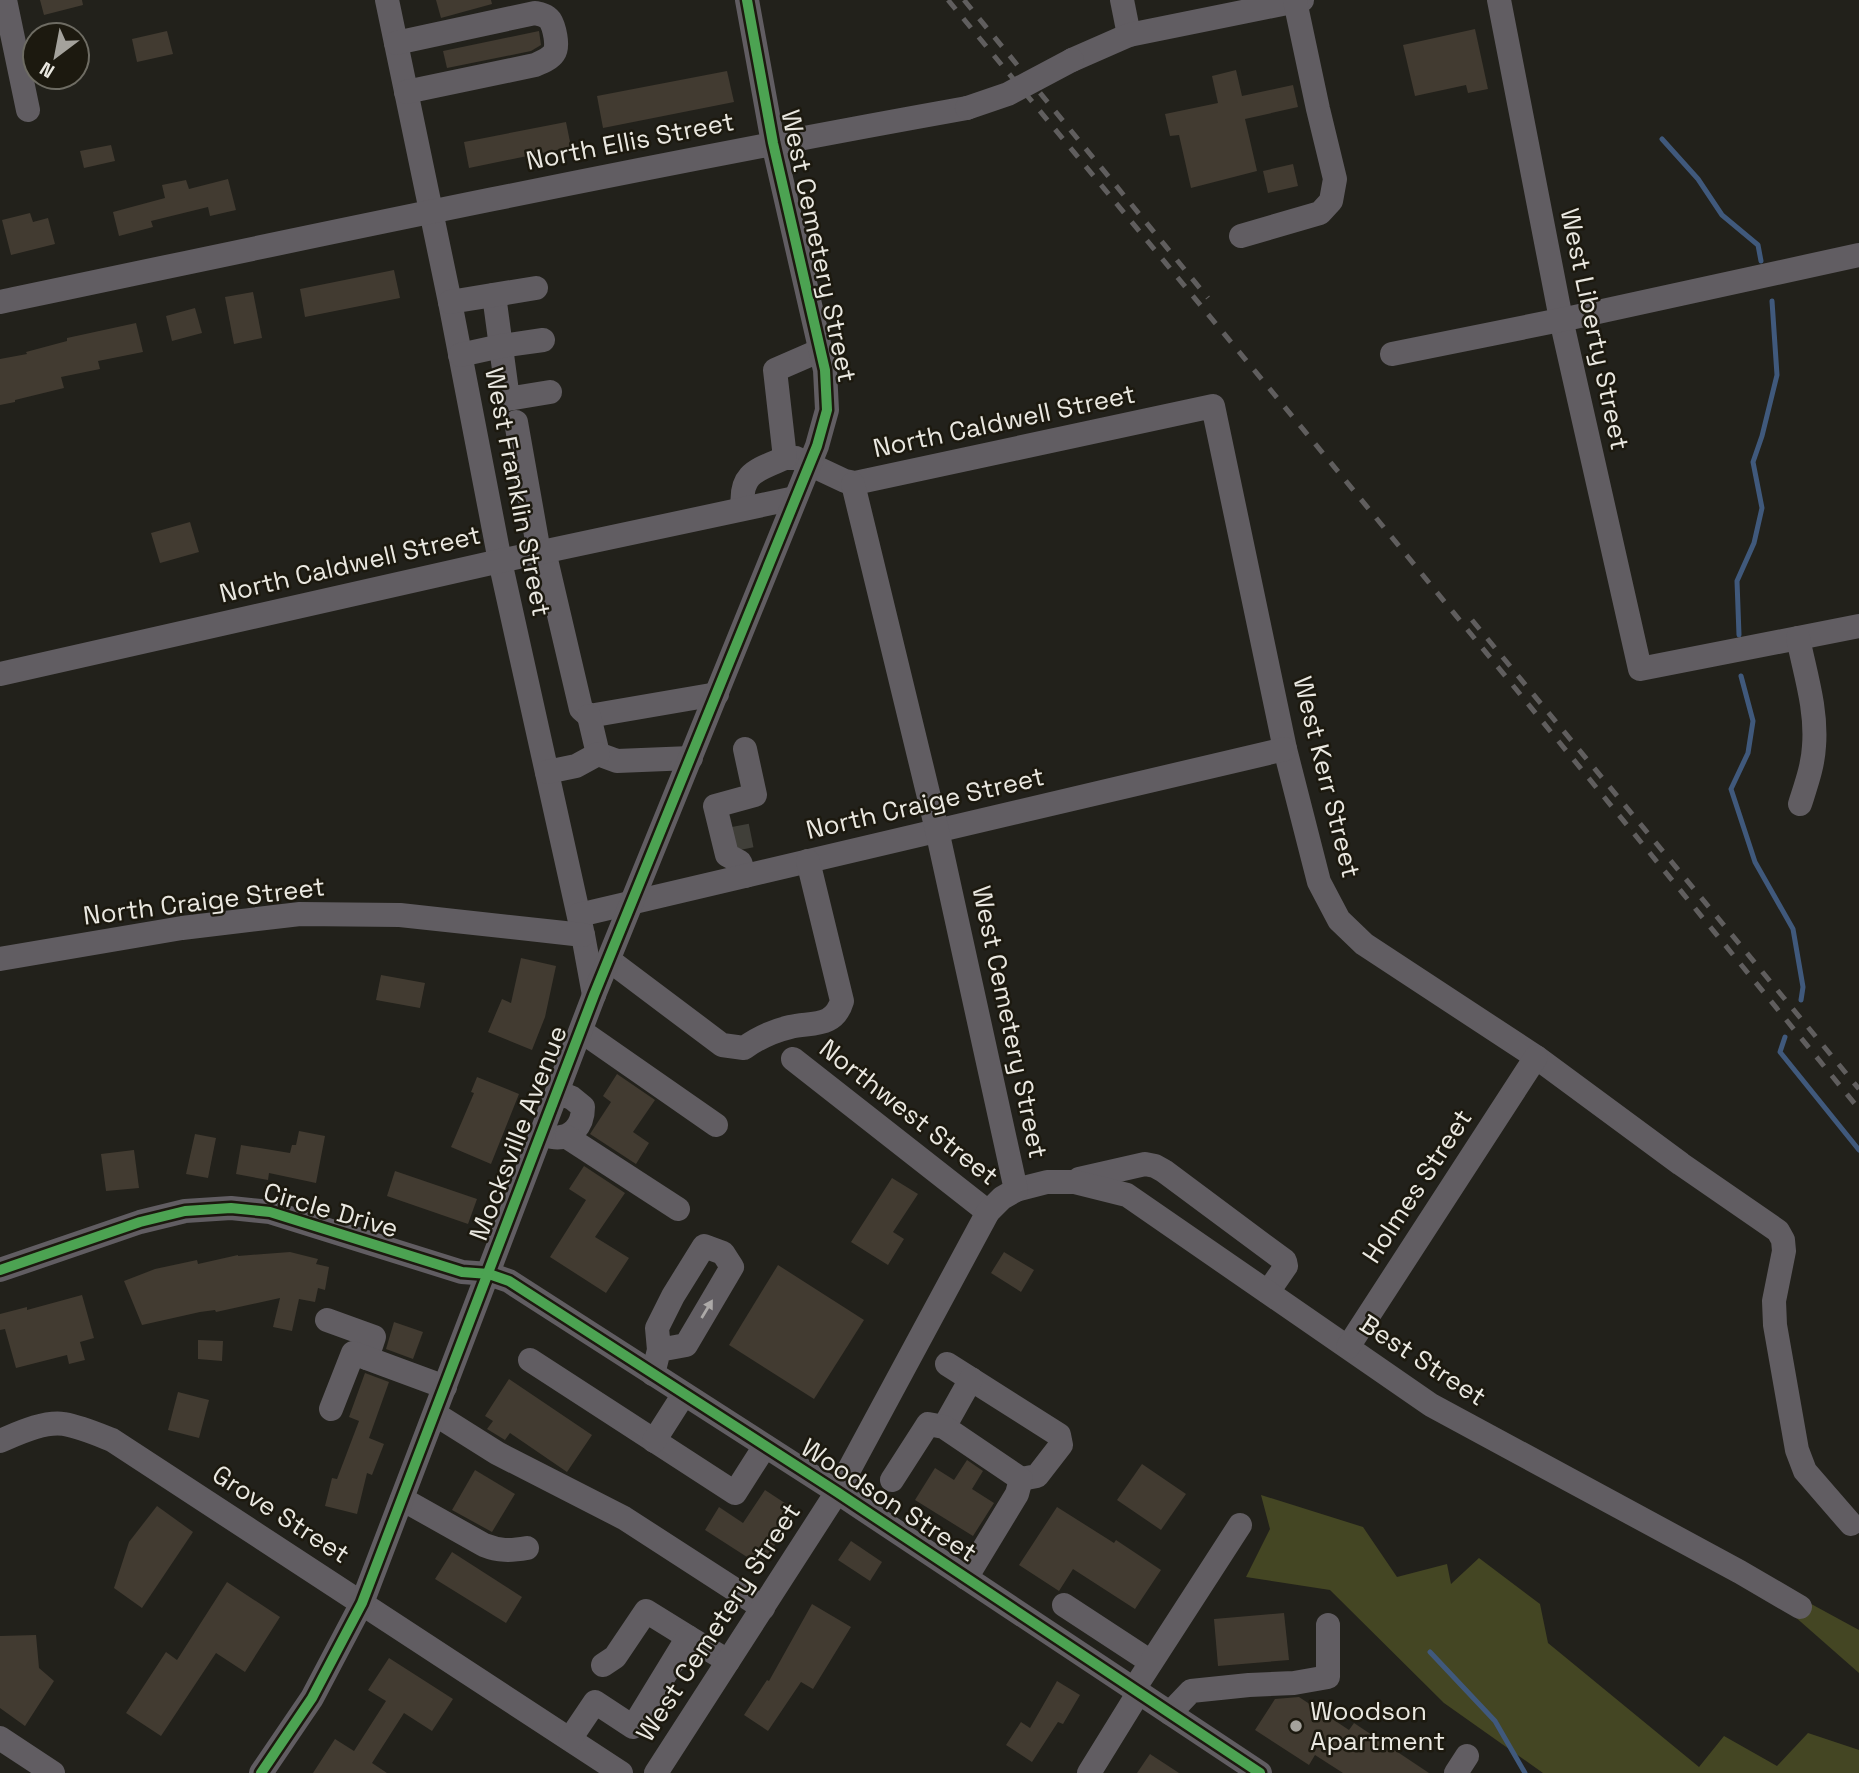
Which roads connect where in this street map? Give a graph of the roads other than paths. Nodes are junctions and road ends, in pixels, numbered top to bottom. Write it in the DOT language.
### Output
graph roads {
  1 [pos="5,0"];
  2 [pos="387,0"];
  3 [pos="747,0"];
  4 [pos="1122,0"];
  5 [pos="1499,0"];
  6 [pos="1298,1"];
  7 [pos="1129,36"];
  8 [pos="396,43"];
  9 [pos="406,92"];
  10 [pos="28,110"];
  11 [pos="773,143"];
  12 [pos="431,211"];
  13 [pos="1241,236"];
  14 [pos="1859,255"];
  15 [pos="536,288"];
  16 [pos="494,295"];
  17 [pos="0,302"];
  18 [pos="450,302"];
  19 [pos="1561,319"];
  20 [pos="543,340"];
  21 [pos="501,346"];
  22 [pos="821,350"];
  23 [pos="1392,354"];
  24 [pos="460,355"];
  25 [pos="550,392"];
  26 [pos="1213,406"];
  27 [pos="516,422"];
  28 [pos="785,458"];
  29 [pos="809,464"];
  30 [pos="853,484"];
  31 [pos="795,498"];
  32 [pos="743,508"];
  33 [pos="541,552"];
  34 [pos="500,561"];
  35 [pos="1859,626"];
  36 [pos="1798,638"];
  37 [pos="0,674"];
  38 [pos="717,694"];
  39 [pos="589,716"];
  40 [pos="745,748"];
  41 [pos="1285,749"];
  42 [pos="598,754"];
  43 [pos="691,758"];
  44 [pos="547,772"];
  45 [pos="731,802"];
  46 [pos="1800,804"];
  47 [pos="737,826"];
  48 [pos="937,830"];
  49 [pos="808,861"];
  50 [pos="742,863"];
  51 [pos="633,902"];
  52 [pos="581,925"];
  53 [pos="0,958"];
  54 [pos="609,960"];
  55 [pos="594,995"];
  56 [pos="581,1031"];
  57 [pos="1536,1057"];
  58 [pos="793,1059"];
  59 [pos="558,1092"];
  60 [pos="716,1125"];
  61 [pos="541,1135"];
  62 [pos="567,1137"];
  63 [pos="1068,1182"];
  64 [pos="1016,1190"];
  65 [pos="678,1209"];
  66 [pos="988,1212"];
  67 [pos="0,1270"];
  68 [pos="489,1274"];
  69 [pos="1268,1292"];
  70 [pos="327,1320"];
  71 [pos="1348,1347"];
  72 [pos="659,1350"];
  73 [pos="367,1358"];
  74 [pos="530,1360"];
  75 [pos="947,1364"];
  76 [pos="653,1374"];
  77 [pos="971,1379"];
  78 [pos="445,1387"];
  79 [pos="684,1394"];
  80 [pos="331,1409"];
  81 [pos="435,1415"];
  82 [pos="944,1427"];
  83 [pos="0,1441"];
  84 [pos="654,1441"];
  85 [pos="765,1446"];
  86 [pos="1021,1479"];
  87 [pos="891,1480"];
  88 [pos="836,1492"];
  89 [pos="402,1499"];
  90 [pos="1851,1524"];
  91 [pos="1240,1525"];
  92 [pos="527,1548"];
  93 [pos="966,1578"];
  94 [pos="362,1602"];
  95 [pos="1063,1605"];
  96 [pos="1800,1606"];
  97 [pos="763,1608"];
  98 [pos="1328,1625"];
  99 [pos="688,1637"];
  100 [pos="728,1661"];
  101 [pos="1151,1662"];
  102 [pos="598,1682"];
  103 [pos="1137,1691"];
  104 [pos="1170,1713"];
  105 [pos="0,1738"];
  106 [pos="570,1739"];
  107 [pos="614,1771"];
  108 [pos="52,1773"];
  109 [pos="261,1773"];
  110 [pos="656,1773"];
  111 [pos="1089,1773"];
  112 [pos="1260,1773"];
  1 -- 10 [label="street"];
  2 -- 8 [label="street, West Franklin Street"];
  3 -- 11 [label="street, West Cemetery Street"];
  4 -- 7 [label="street"];
  5 -- 19 [label="street, West Liberty Street"];
  6 -- 7 [label="street, North Ellis Street"];
  6 -- 13 [label="street"];
  7 -- 11 [label="street, North Ellis Street, bridge"];
  8 -- 9 [label="street, West Franklin Street"];
  8 -- 9 [label="street"];
  9 -- 12 [label="street, West Franklin Street"];
  11 -- 12 [label="street, North Ellis Street"];
  11 -- 22 [label="street, West Cemetery Street"];
  12 -- 17 [label="street, North Ellis Street"];
  12 -- 18 [label="street, West Franklin Street"];
  14 -- 19 [label="street"];
  15 -- 16 [label="street"];
  16 -- 18 [label="street"];
  16 -- 21 [label="street"];
  18 -- 24 [label="street, West Franklin Street"];
  19 -- 23 [label="street"];
  19 -- 36 [label="street, West Liberty Street"];
  20 -- 21 [label="street"];
  21 -- 24 [label="street"];
  21 -- 25 [label="street"];
  22 -- 28 [label="street"];
  22 -- 29 [label="street, West Cemetery Street"];
  24 -- 34 [label="street, West Franklin Street"];
  26 -- 30 [label="street, North Caldwell Street"];
  26 -- 41 [label="street, West Kerr Street"];
  27 -- 33 [label="street"];
  28 -- 29 [label="street, North Caldwell Street"];
  28 -- 32 [label="street"];
  29 -- 30 [label="street, North Caldwell Street"];
  29 -- 31 [label="street, West Cemetery Street"];
  30 -- 48 [label="street, West Cemetery Street"];
  31 -- 32 [label="street, North Caldwell Street"];
  31 -- 38 [label="street, Mocksville Avenue"];
  32 -- 33 [label="street, North Caldwell Street"];
  33 -- 34 [label="street, North Caldwell Street"];
  33 -- 39 [label="street"];
  34 -- 37 [label="street, North Caldwell Street"];
  34 -- 44 [label="street, West Franklin Street"];
  35 -- 36 [label="street"];
  36 -- 46 [label="street"];
  38 -- 39 [label="street"];
  38 -- 43 [label="street, Mocksville Avenue"];
  39 -- 42 [label="street"];
  40 -- 45 [label="street"];
  41 -- 48 [label="street, North Craige Street"];
  41 -- 57 [label="street, West Kerr Street"];
  42 -- 43 [label="street"];
  42 -- 44 [label="street"];
  43 -- 51 [label="street, Mocksville Avenue"];
  44 -- 52 [label="street, West Franklin Street"];
  45 -- 47 [label="street"];
  45 -- 50 [label="street"];
  48 -- 49 [label="street, North Craige Street"];
  48 -- 64 [label="street, West Cemetery Street"];
  49 -- 50 [label="street, North Craige Street"];
  49 -- 54 [label="street"];
  50 -- 51 [label="street, North Craige Street"];
  51 -- 52 [label="street, North Craige Street"];
  51 -- 54 [label="street, Mocksville Avenue"];
  52 -- 53 [label="street, North Craige Street"];
  52 -- 55 [label="street, West Franklin Street"];
  54 -- 55 [label="street, Mocksville Avenue"];
  55 -- 56 [label="street, Mocksville Avenue"];
  56 -- 59 [label="street, Mocksville Avenue"];
  56 -- 60 [label="street"];
  57 -- 71 [label="street, Holmes Street"];
  57 -- 90 [label="street, West Kerr Street"];
  58 -- 66 [label="street, Northwest Street"];
  59 -- 61 [label="street, Mocksville Avenue"];
  59 -- 62 [label="street"];
  61 -- 62 [label="street"];
  61 -- 68 [label="street, Mocksville Avenue"];
  62 -- 65 [label="street"];
  63 -- 64 [label="street, Best Street"];
  63 -- 69 [label="street, Best Street"];
  63 -- 69 [label="street"];
  64 -- 66 [label="street, West Cemetery Street"];
  66 -- 88 [label="street, West Cemetery Street"];
  67 -- 68 [label="street, Circle Drive"];
  68 -- 76 [label="street, Woodson Street"];
  68 -- 78 [label="street, Mocksville Avenue"];
  69 -- 71 [label="street, Best Street"];
  70 -- 73 [label="street"];
  71 -- 96 [label="street, Best Street"];
  72 -- 76 [label="street"];
  73 -- 78 [label="street"];
  73 -- 80 [label="street"];
  74 -- 84 [label="street"];
  75 -- 77 [label="street"];
  76 -- 79 [label="street, Woodson Street"];
  77 -- 82 [label="street"];
  77 -- 86 [label="street"];
  78 -- 81 [label="street, Mocksville Avenue"];
  79 -- 84 [label="street"];
  79 -- 85 [label="street, Woodson Street"];
  81 -- 89 [label="street, Mocksville Avenue"];
  81 -- 97 [label="street"];
  82 -- 86 [label="street"];
  82 -- 87 [label="street"];
  83 -- 94 [label="street, Grove Street"];
  84 -- 85 [label="street"];
  85 -- 88 [label="street, Woodson Street"];
  86 -- 93 [label="street"];
  88 -- 93 [label="street, Woodson Street"];
  88 -- 97 [label="street, West Cemetery Street"];
  89 -- 92 [label="street"];
  89 -- 94 [label="street, Mocksville Avenue"];
  91 -- 101 [label="street"];
  93 -- 103 [label="street, Woodson Street"];
  94 -- 106 [label="street, Grove Street"];
  94 -- 109 [label="street, Mocksville Avenue"];
  95 -- 101 [label="street"];
  97 -- 100 [label="street, West Cemetery Street"];
  98 -- 104 [label="street"];
  99 -- 100 [label="street"];
  99 -- 102 [label="street"];
  99 -- 102 [label="street"];
  100 -- 110 [label="street, West Cemetery Street"];
  101 -- 103 [label="street"];
  102 -- 106 [label="street"];
  103 -- 104 [label="street, Woodson Street"];
  103 -- 111 [label="street"];
  104 -- 112 [label="street, Woodson Street"];
  105 -- 108 [label="street"];
  106 -- 107 [label="street, Grove Street"];
}
